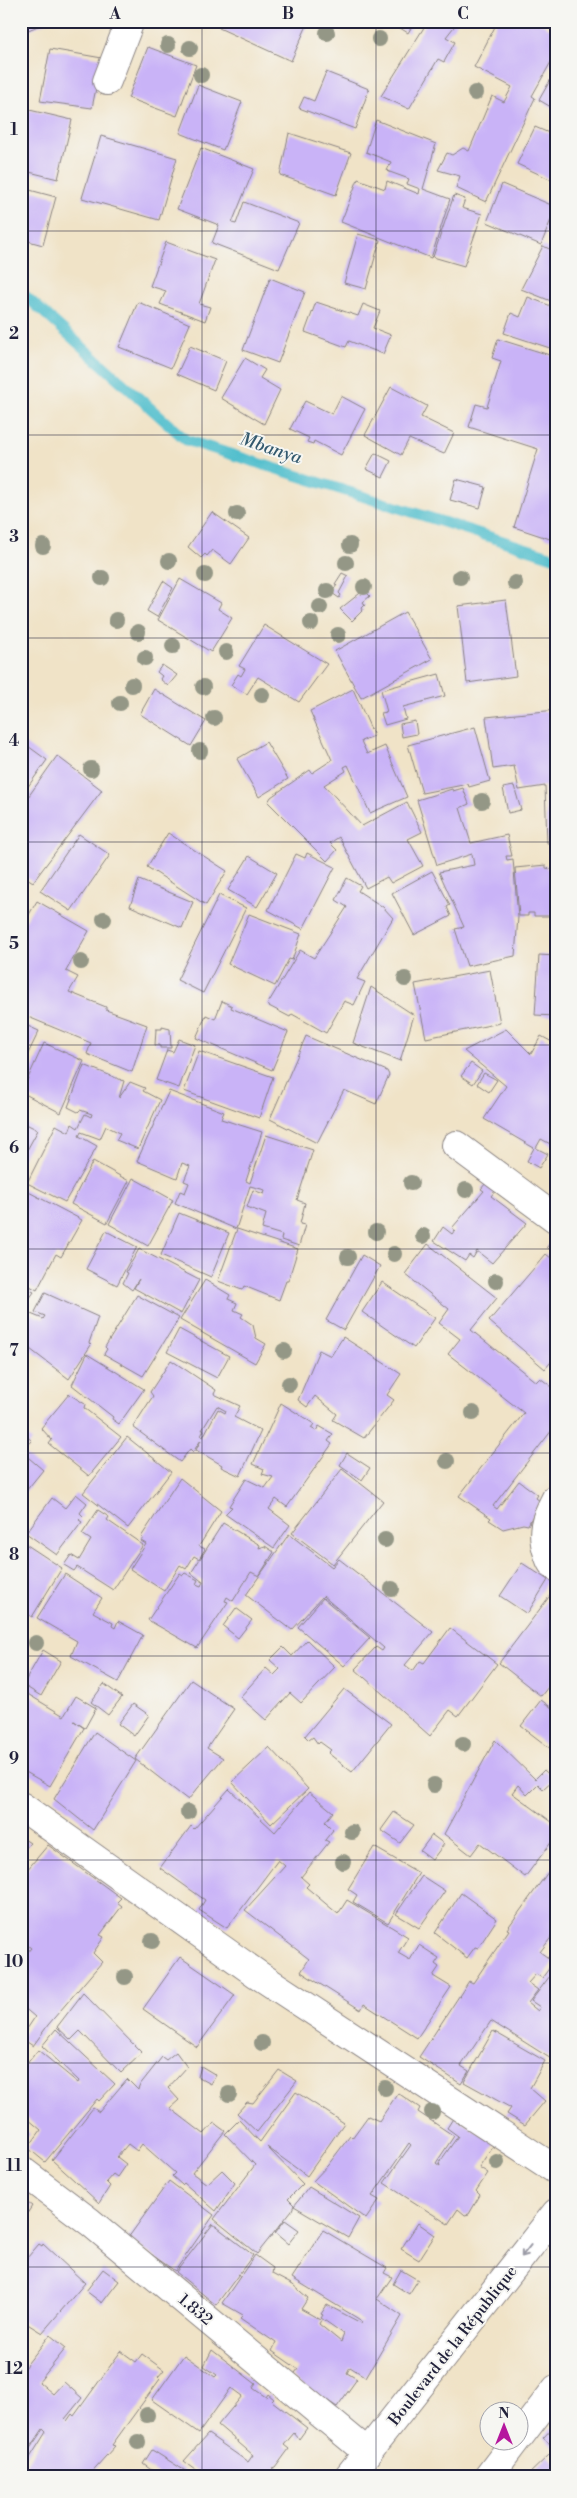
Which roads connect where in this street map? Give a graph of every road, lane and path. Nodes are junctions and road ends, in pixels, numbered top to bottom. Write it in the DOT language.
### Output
graph roads {
  1 [pos="130,21"];
  2 [pos="107,82"];
  3 [pos="456,1144"];
  4 [pos="556,1219"];
  5 [pos="556,1498"];
  6 [pos="556,1567"];
  7 [pos="21,1806"];
  8 [pos="21,2170"];
  9 [pos="556,2170"];
  10 [pos="556,2213"];
  11 [pos="556,2389"];
  12 [pos="530,2423"];
  13 [pos="508,2450"];
  14 [pos="367,2452"];
  15 [pos="348,2477"];
  16 [pos="488,2477"];
  1 -- 2 [label="street"];
  3 -- 4 [label="street"];
  5 -- 6 [label="street"];
  7 -- 9 [label="street"];
  8 -- 14 [label="street, 1.832"];
  10 -- 14 [label="street, Boulevard de la République, one-way"];
  11 -- 12 [label="street"];
  13 -- 16 [label="street"];
  14 -- 15 [label="street, Boulevard de la République"];
}
